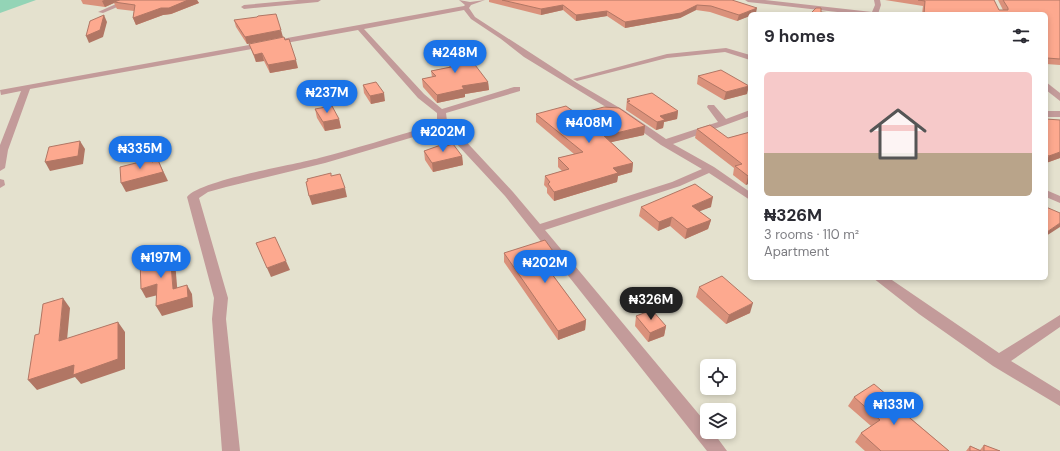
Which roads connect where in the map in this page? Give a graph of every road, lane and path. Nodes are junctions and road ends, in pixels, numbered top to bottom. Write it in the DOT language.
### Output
graph roads {
  1 [pos="131,0"];
  2 [pos="318,0"];
  3 [pos="482,0"];
  4 [pos="748,0"];
  5 [pos="877,0"];
  6 [pos="466,4"];
  7 [pos="244,7"];
  8 [pos="101,12"];
  9 [pos="856,12"];
  10 [pos="875,12"];
  11 [pos="360,28"];
  12 [pos="748,57"];
  13 [pos="577,79"];
  14 [pos="1048,87"];
  15 [pos="26,88"];
  16 [pos="517,89"];
  17 [pos="2,92"];
  18 [pos="1060,98"];
  19 [pos="711,106"];
  20 [pos="602,111"];
  21 [pos="622,113"];
  22 [pos="748,114"];
  23 [pos="1048,114"];
  24 [pos="1060,114"];
  25 [pos="442,117"];
  26 [pos="724,122"];
  27 [pos="665,143"];
  28 [pos="0,168"];
  29 [pos="710,169"];
  30 [pos="1048,194"];
  31 [pos="748,196"];
  32 [pos="1060,200"];
  33 [pos="537,229"];
  34 [pos="883,280"];
  35 [pos="1060,320"];
  36 [pos="998,362"];
  37 [pos="1060,399"];
  38 [pos="231,451"];
  39 [pos="718,451"];
  1 -- 8 [label="street"];
  2 -- 7 [label="street"];
  3 -- 6 [label="street"];
  4 -- 9 [label="street"];
  5 -- 10 [label="street"];
  6 -- 11 [label="street"];
  6 -- 21 [label="street"];
  11 -- 15 [label="street"];
  11 -- 25 [label="street"];
  12 -- 13 [label="street"];
  14 -- 18 [label="street"];
  15 -- 17 [label="street"];
  15 -- 28 [label="street"];
  16 -- 25 [label="street"];
  19 -- 26 [label="street"];
  20 -- 21 [label="street"];
  21 -- 27 [label="street"];
  22 -- 26 [label="street"];
  23 -- 24 [label="street"];
  25 -- 33 [label="street"];
  25 -- 38 [label="street"];
  26 -- 27 [label="street"];
  27 -- 29 [label="street"];
  29 -- 31 [label="street"];
  29 -- 33 [label="street"];
  30 -- 32 [label="street"];
  33 -- 39 [label="street"];
  34 -- 36 [label="street"];
  35 -- 36 [label="street"];
  36 -- 37 [label="street"];
}
